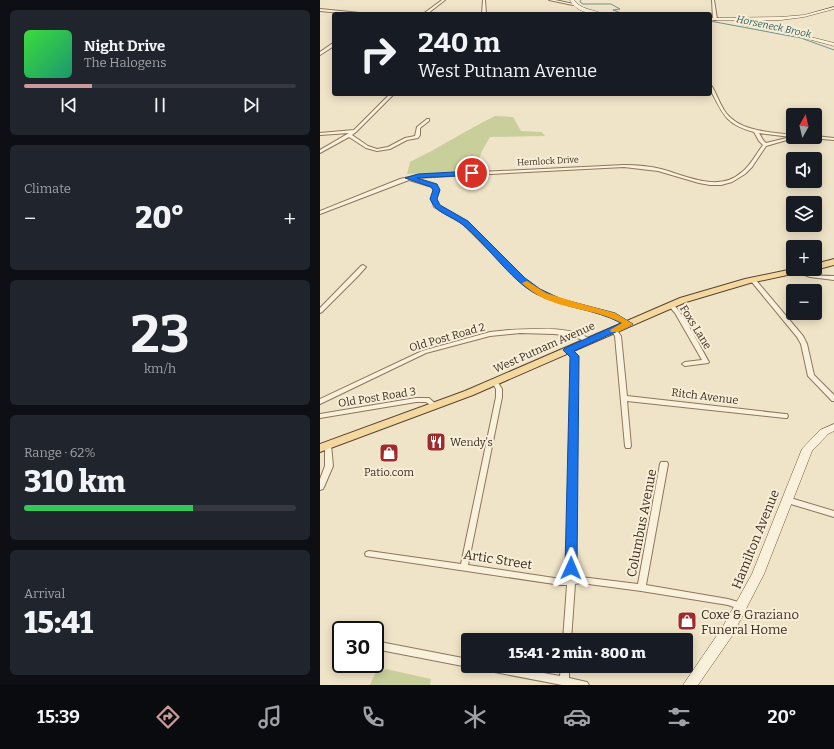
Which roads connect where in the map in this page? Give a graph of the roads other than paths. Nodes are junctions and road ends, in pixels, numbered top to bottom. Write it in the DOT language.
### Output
graph roads {
  1 [pos="444,0"];
  2 [pos="484,0"];
  3 [pos="550,0"];
  4 [pos="713,0"];
  5 [pos="572,2"];
  6 [pos="834,8"];
  7 [pos="320,10"];
  8 [pos="340,12"];
  9 [pos="428,12"];
  10 [pos="484,12"];
  11 [pos="595,12"];
  12 [pos="713,19"];
  13 [pos="722,19"];
  14 [pos="834,44"];
  15 [pos="332,45"];
  16 [pos="320,54"];
  17 [pos="712,90"];
  18 [pos="390,96"];
  19 [pos="428,120"];
  20 [pos="354,131"];
  21 [pos="756,131"];
  22 [pos="320,134"];
  23 [pos="349,135"];
  24 [pos="786,135"];
  25 [pos="822,138"];
  26 [pos="834,139"];
  27 [pos="786,140"];
  28 [pos="765,145"];
  29 [pos="320,152"];
  30 [pos="409,178"];
  31 [pos="320,213"];
  32 [pos="834,262"];
  33 [pos="822,265"];
  34 [pos="363,267"];
  35 [pos="786,273"];
  36 [pos="811,276"];
  37 [pos="834,278"];
  38 [pos="753,280"];
  39 [pos="671,305"];
  40 [pos="320,311"];
  41 [pos="628,324"];
  42 [pos="614,330"];
  43 [pos="589,341"];
  44 [pos="568,350"];
  45 [pos="685,364"];
  46 [pos="495,382"];
  47 [pos="623,398"];
  48 [pos="834,399"];
  49 [pos="320,402"];
  50 [pos="435,406"];
  51 [pos="320,416"];
  52 [pos="785,416"];
  53 [pos="834,428"];
  54 [pos="324,446"];
  55 [pos="628,446"];
  56 [pos="664,464"];
  57 [pos="320,487"];
  58 [pos="787,500"];
  59 [pos="834,514"];
  60 [pos="369,554"];
  61 [pos="464,567"];
  62 [pos="571,582"];
  63 [pos="641,588"];
  64 [pos="742,606"];
  65 [pos="567,633"];
  66 [pos="384,647"];
  67 [pos="461,662"];
  68 [pos="521,673"];
  69 [pos="565,673"];
  70 [pos="564,681"];
  71 [pos="584,685"];
  72 [pos="690,685"];
  1 -- 9 [label="street"];
  2 -- 10 [label="street"];
  3 -- 5 [label="street"];
  4 -- 12 [label="street"];
  5 -- 11 [label="main road"];
  6 -- 13 [label="main road"];
  7 -- 8 [label="street"];
  12 -- 13 [label="main road"];
  13 -- 14 [label="main road"];
  15 -- 16 [label="street"];
  17 -- 21 [label="street"];
  18 -- 20 [label="street"];
  19 -- 23 [label="street"];
  20 -- 22 [label="street"];
  20 -- 23 [label="street"];
  21 -- 24 [label="street"];
  21 -- 28 [label="street"];
  23 -- 29 [label="street"];
  25 -- 26 [label="street"];
  27 -- 28 [label="street"];
  28 -- 30 [label="street, Hemlock Drive"];
  30 -- 31 [label="street, Hemlock Drive"];
  30 -- 41 [label="street"];
  32 -- 33 [label="main road"];
  34 -- 40 [label="street"];
  35 -- 38 [label="main road, West Putnam Avenue"];
  36 -- 37 [label="street"];
  38 -- 39 [label="main road, West Putnam Avenue"];
  38 -- 48 [label="street"];
  39 -- 41 [label="main road, West Putnam Avenue"];
  39 -- 45 [label="street, Foxs Lane"];
  41 -- 42 [label="main road, West Putnam Avenue"];
  42 -- 43 [label="main road, West Putnam Avenue"];
  42 -- 47 [label="street"];
  43 -- 44 [label="main road, West Putnam Avenue"];
  43 -- 49 [label="street, Old Post Road 2"];
  44 -- 46 [label="main road, West Putnam Avenue"];
  44 -- 62 [label="street"];
  46 -- 50 [label="main road, West Putnam Avenue"];
  46 -- 61 [label="street"];
  47 -- 52 [label="street, Ritch Avenue"];
  47 -- 55 [label="street"];
  50 -- 51 [label="street, Old Post Road 3"];
  50 -- 54 [label="main road, West Putnam Avenue"];
  53 -- 58 [label="main road, Hamilton Avenue"];
  54 -- 57 [label="street"];
  56 -- 63 [label="street, Columbus Avenue"];
  58 -- 59 [label="street"];
  58 -- 64 [label="main road, Hamilton Avenue"];
  60 -- 61 [label="street, Artic Street"];
  61 -- 62 [label="street, Artic Street"];
  62 -- 63 [label="street, Artic Street"];
  62 -- 65 [label="street"];
  63 -- 64 [label="street, Artic Street"];
  64 -- 72 [label="main road, Hamilton Avenue"];
  66 -- 67 [label="street"];
  68 -- 70 [label="street"];
  69 -- 70 [label="street"];
  70 -- 71 [label="street"];
}
